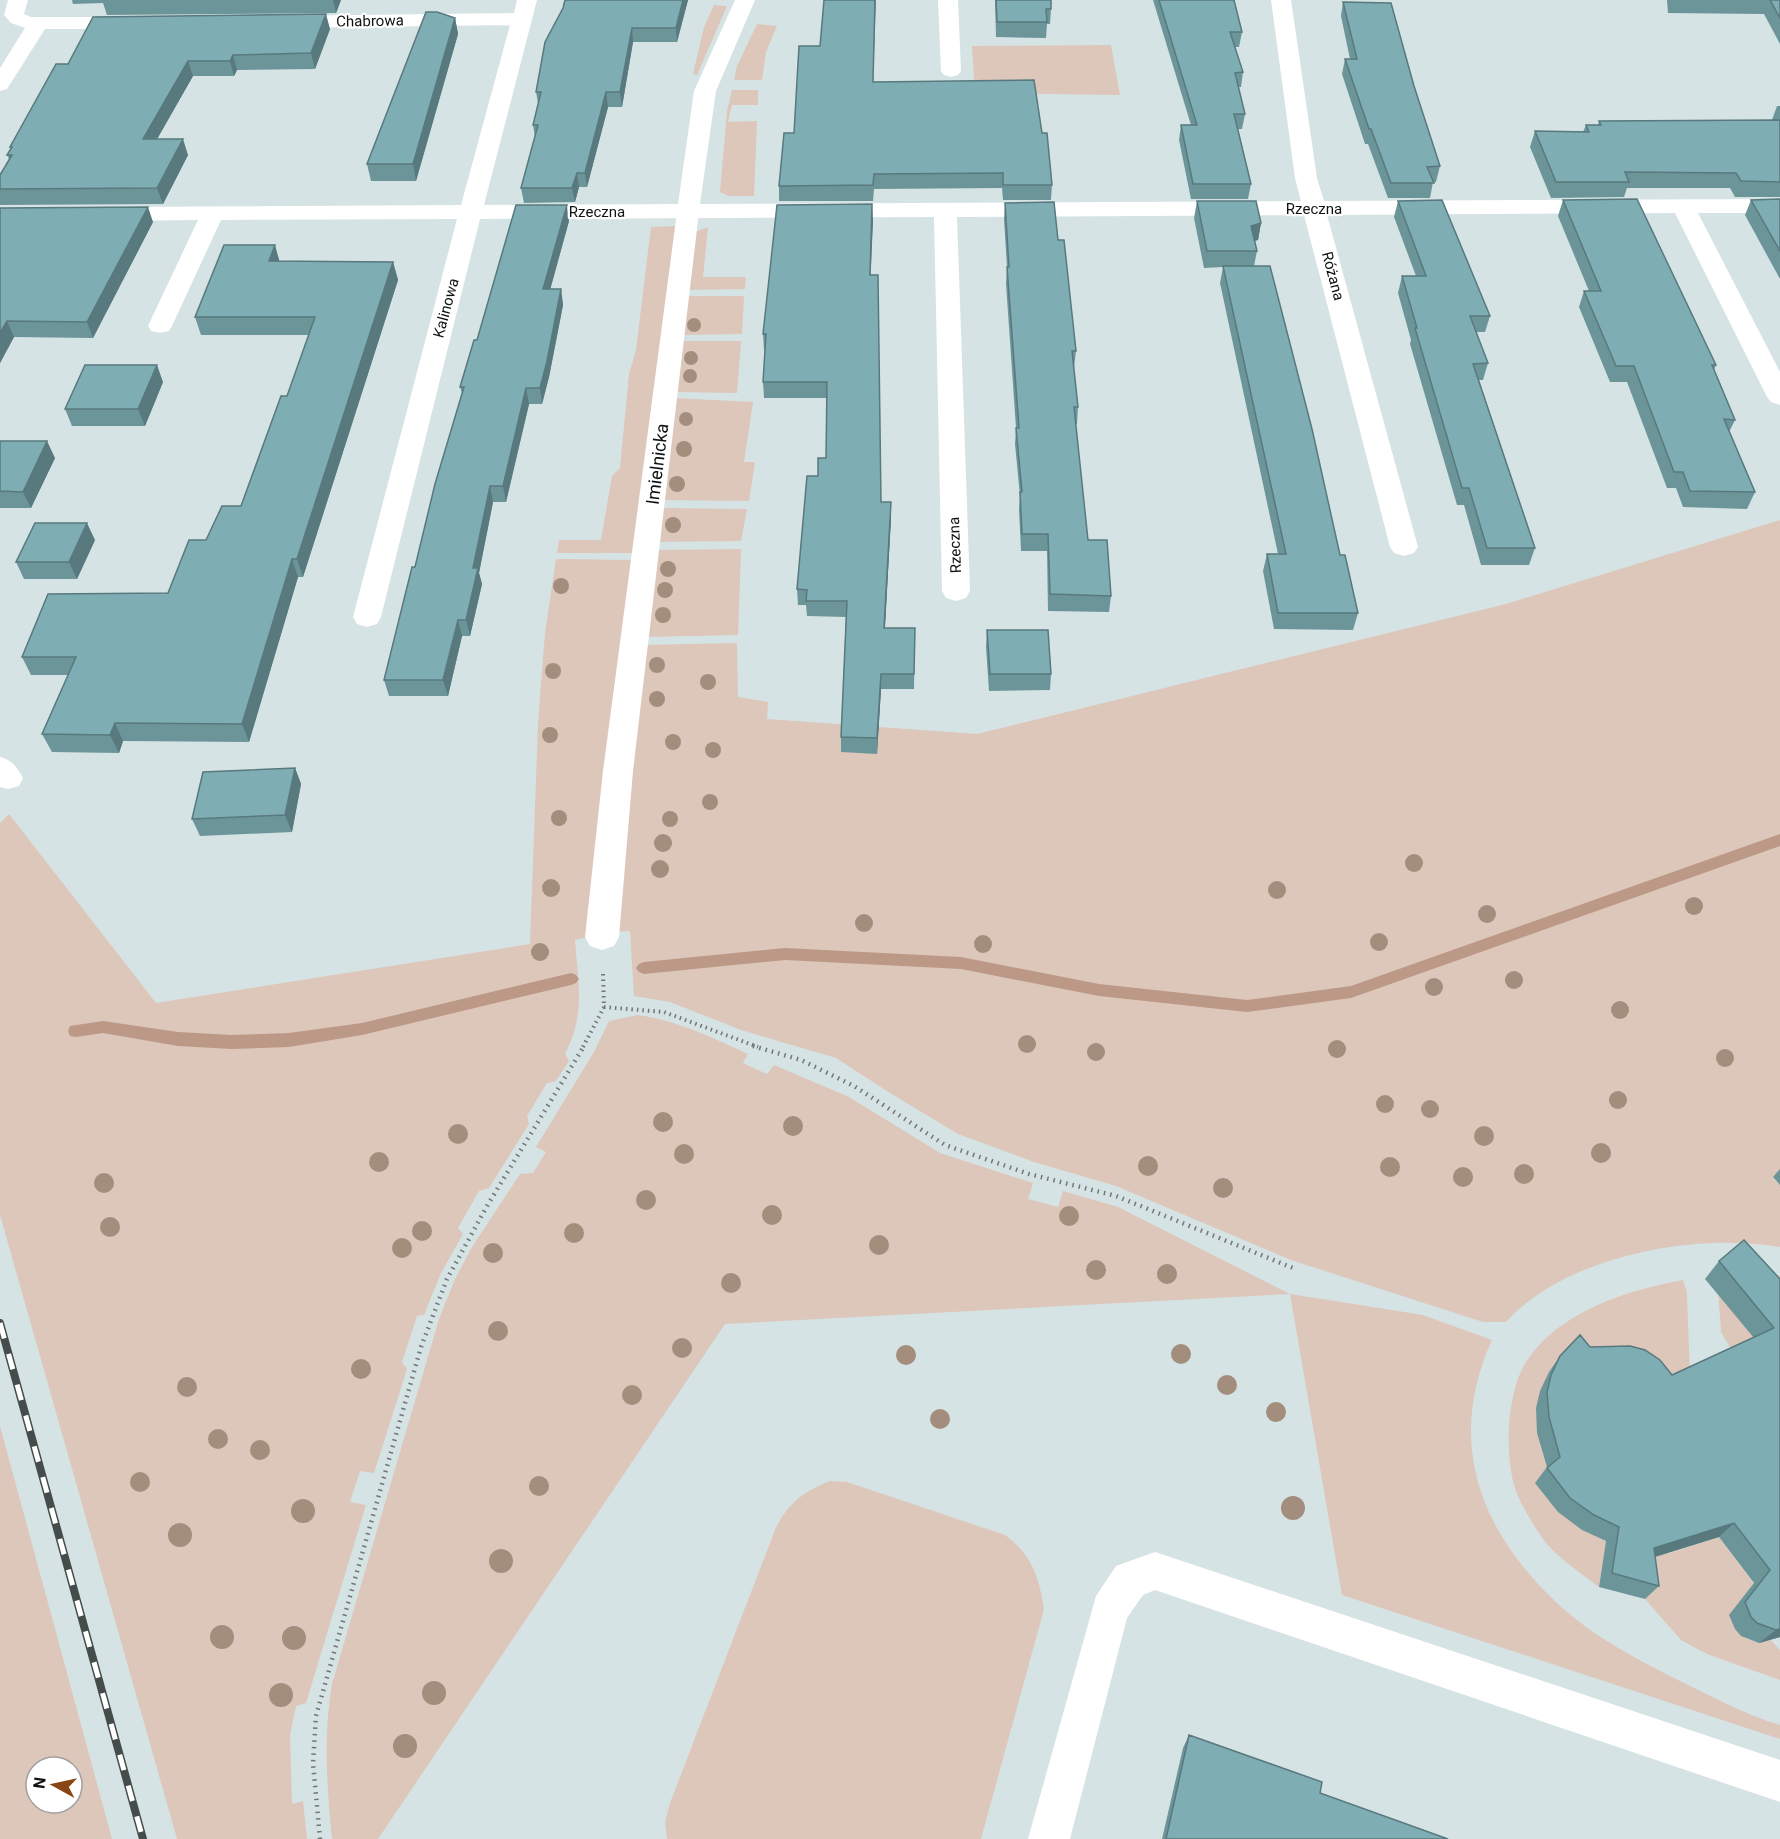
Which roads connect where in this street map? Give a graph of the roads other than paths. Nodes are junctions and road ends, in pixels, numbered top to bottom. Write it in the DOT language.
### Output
graph roads {
  1 [pos="18,0"];
  2 [pos="745,0"];
  3 [pos="948,0"];
  4 [pos="1281,0"];
  5 [pos="525,10"];
  6 [pos="265,22"];
  7 [pos="148,23"];
  8 [pos="38,24"];
  9 [pos="951,71"];
  10 [pos="0,85"];
  11 [pos="1780,206"];
  12 [pos="1683,207"];
  13 [pos="1315,208"];
  14 [pos="945,211"];
  15 [pos="688,212"];
  16 [pos="471,213"];
  17 [pos="88,214"];
  18 [pos="212,214"];
  19 [pos="160,326"];
  20 [pos="1780,397"];
  21 [pos="1404,547"];
  22 [pos="956,591"];
  23 [pos="367,617"];
  24 [pos="602,937"];
  25 [pos="1780,1781"];
  26 [pos="1049,1839"];
  1 -- 8 [label="street"];
  2 -- 15 [label="street, Imielnicka"];
  3 -- 9 [label="street"];
  4 -- 13 [label="street, Różana"];
  5 -- 6 [label="street, Chabrowa"];
  5 -- 16 [label="street, Kalinowa"];
  7 -- 8 [label="street"];
  8 -- 10 [label="street"];
  11 -- 12 [label="street, Rzeczna"];
  12 -- 13 [label="street, Rzeczna"];
  12 -- 20 [label="street"];
  13 -- 14 [label="street, Rzeczna"];
  13 -- 21 [label="street, Różana"];
  14 -- 15 [label="street, Rzeczna"];
  14 -- 22 [label="street, Rzeczna"];
  15 -- 16 [label="street, Rzeczna"];
  15 -- 24 [label="street, Imielnicka"];
  16 -- 18 [label="street, Rzeczna"];
  16 -- 23 [label="street, Kalinowa"];
  17 -- 18 [label="street, Rzeczna"];
  18 -- 19 [label="street"];
  25 -- 26 [label="lane"];
}
